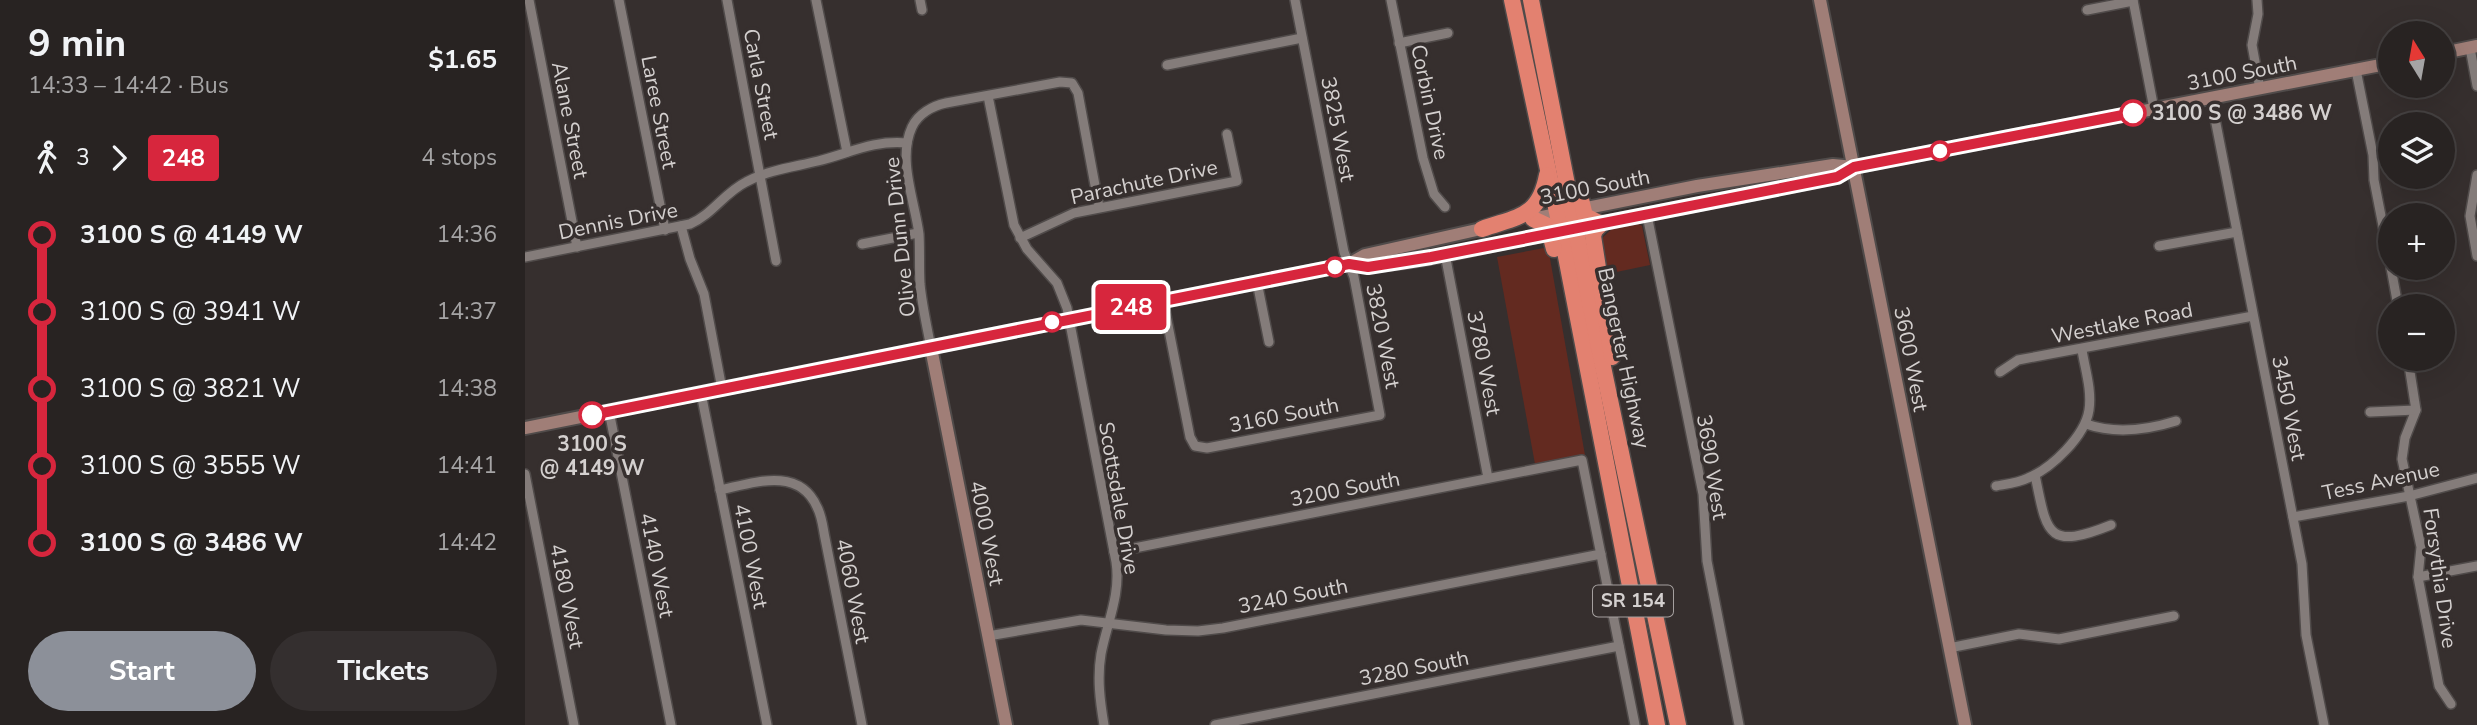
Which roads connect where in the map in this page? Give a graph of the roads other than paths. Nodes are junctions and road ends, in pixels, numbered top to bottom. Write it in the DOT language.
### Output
graph roads {
  1 [pos="529,0"];
  2 [pos="619,0"];
  3 [pos="727,0"];
  4 [pos="816,0"];
  5 [pos="920,0"];
  6 [pos="1295,0"];
  7 [pos="1391,0"];
  8 [pos="1512,0"];
  9 [pos="1531,0"];
  10 [pos="1542,0"];
  11 [pos="1820,0"];
  12 [pos="2133,0"];
  13 [pos="2257,0"];
  14 [pos="922,10"];
  15 [pos="2087,10"];
  16 [pos="1448,33"];
  17 [pos="1302,38"];
  18 [pos="1399,43"];
  19 [pos="2473,47"];
  20 [pos="2455,51"];
  21 [pos="1167,65"];
  22 [pos="2378,66"];
  23 [pos="2356,70"];
  24 [pos="2477,86"];
  25 [pos="2260,89"];
  26 [pos="988,96"];
  27 [pos="2211,98"];
  28 [pos="2154,109"];
  29 [pos="1227,134"];
  30 [pos="907,143"];
  31 [pos="847,152"];
  32 [pos="1854,167"];
  33 [pos="1548,169"];
  34 [pos="760,175"];
  35 [pos="2477,175"];
  36 [pos="2378,203"];
  37 [pos="1099,207"];
  38 [pos="1445,207"];
  39 [pos="1571,211"];
  40 [pos="1647,215"];
  41 [pos="1533,219"];
  42 [pos="1601,224"];
  43 [pos="681,226"];
  44 [pos="1482,229"];
  45 [pos="665,230"];
  46 [pos="1563,231"];
  47 [pos="2237,232"];
  48 [pos="918,233"];
  49 [pos="1020,238"];
  50 [pos="862,244"];
  51 [pos="2159,246"];
  52 [pos="577,247"];
  53 [pos="1445,254"];
  54 [pos="2477,256"];
  55 [pos="525,257"];
  56 [pos="776,261"];
  57 [pos="1349,264"];
  58 [pos="1257,282"];
  59 [pos="1163,300"];
  60 [pos="2253,316"];
  61 [pos="1069,319"];
  62 [pos="1269,342"];
  63 [pos="931,348"];
  64 [pos="2082,350"];
  65 [pos="2410,371"];
  66 [pos="2000,372"];
  67 [pos="722,389"];
  68 [pos="701,393"];
  69 [pos="1611,400"];
  70 [pos="2416,410"];
  71 [pos="609,411"];
  72 [pos="2370,412"];
  73 [pos="1380,415"];
  74 [pos="2176,421"];
  75 [pos="2086,424"];
  76 [pos="525,428"];
  77 [pos="525,474"];
  78 [pos="2035,475"];
  79 [pos="1609,477"];
  80 [pos="1488,478"];
  81 [pos="2477,478"];
  82 [pos="1996,486"];
  83 [pos="720,490"];
  84 [pos="2409,496"];
  85 [pos="2293,517"];
  86 [pos="2111,525"];
  87 [pos="1114,552"];
  88 [pos="1601,554"];
  89 [pos="2477,566"];
  90 [pos="2418,578"];
  91 [pos="2174,617"];
  92 [pos="1656,618"];
  93 [pos="1109,623"];
  94 [pos="988,636"];
  95 [pos="1619,646"];
  96 [pos="1949,648"];
  97 [pos="2451,704"];
  98 [pos="574,725"];
  99 [pos="671,725"];
  100 [pos="767,725"];
  101 [pos="862,725"];
  102 [pos="1006,725"];
  103 [pos="1104,725"];
  104 [pos="1215,725"];
  105 [pos="1635,725"];
  106 [pos="1657,725"];
  107 [pos="1678,725"];
  108 [pos="1739,725"];
  109 [pos="1965,725"];
  110 [pos="2324,725"];
  1 -- 52 [label="street, Alane Street"];
  2 -- 45 [label="street, Laree Street"];
  3 -- 34 [label="street, Carla Street"];
  4 -- 31 [label="street"];
  5 -- 14 [label="street"];
  6 -- 17 [label="street, 3825 West"];
  7 -- 18 [label="street, Corbin Drive"];
  8 -- 33 [label="highway, Bangerter Highway / SR 154"];
  9 -- 39 [label="highway, Bangerter Highway / SR 154"];
  10 -- 39 [label="highway"];
  11 -- 32 [label="main road, 3600 West"];
  12 -- 15 [label="street"];
  12 -- 28 [label="street"];
  13 -- 25 [label="street"];
  16 -- 18 [label="street"];
  17 -- 21 [label="street"];
  17 -- 57 [label="street, 3825 West"];
  18 -- 38 [label="street, Corbin Drive"];
  19 -- 20 [label="main road"];
  19 -- 24 [label="street"];
  22 -- 23 [label="main road, 3100 South"];
  23 -- 25 [label="main road, 3100 South"];
  23 -- 36 [label="street"];
  25 -- 27 [label="main road, 3100 South"];
  26 -- 30 [label="street, Olive Dunn Drive"];
  26 -- 37 [label="street, Olive Dunn Drive"];
  26 -- 49 [label="street, Scottsdale Drive"];
  27 -- 28 [label="main road, 3100 South"];
  27 -- 47 [label="street, 3450 West"];
  28 -- 32 [label="main road, 3100 South"];
  29 -- 37 [label="street, Parachute Drive"];
  30 -- 31 [label="street, Dennis Drive"];
  30 -- 48 [label="street, Olive Dunn Drive"];
  31 -- 34 [label="street, Dennis Drive"];
  32 -- 39 [label="main road, 3100 South"];
  32 -- 40 [label="main road, 3100 South"];
  32 -- 96 [label="main road, 3600 West"];
  33 -- 39 [label="highway, Bangerter Highway / SR 154"];
  33 -- 44 [label="highway"];
  34 -- 43 [label="street, Dennis Drive"];
  34 -- 56 [label="street, Carla Street"];
  35 -- 54 [label="street"];
  37 -- 49 [label="street, Parachute Drive"];
  39 -- 41 [label="main road, 3100 South"];
  39 -- 42 [label="highway"];
  39 -- 46 [label="highway, Bangerter Highway / SR 154"];
  40 -- 42 [label="main road, 3100 South"];
  40 -- 108 [label="street, 3690 West"];
  41 -- 44 [label="main road, 3100 South"];
  41 -- 46 [label="highway"];
  42 -- 46 [label="main road, 3100 South"];
  42 -- 69 [label="highway"];
  43 -- 45 [label="street, Dennis Drive"];
  43 -- 67 [label="street"];
  44 -- 57 [label="main road, 3100 South"];
  45 -- 52 [label="street, Dennis Drive"];
  46 -- 53 [label="main road, 3100 South"];
  46 -- 69 [label="highway, Bangerter Highway / SR 154"];
  46 -- 79 [label="highway, Bangerter Highway / SR 154"];
  47 -- 51 [label="street"];
  47 -- 60 [label="street, 3450 West"];
  48 -- 50 [label="street"];
  48 -- 63 [label="street, Olive Dunn Drive"];
  49 -- 61 [label="street, Scottsdale Drive"];
  52 -- 55 [label="street, Dennis Drive"];
  53 -- 57 [label="main road, 3100 South"];
  53 -- 80 [label="street, 3780 West"];
  57 -- 58 [label="main road, 3100 South"];
  57 -- 73 [label="street, 3820 West"];
  58 -- 59 [label="main road, 3100 South"];
  58 -- 62 [label="street"];
  59 -- 61 [label="main road, 3100 South"];
  59 -- 73 [label="street, 3160 South"];
  60 -- 64 [label="street, Westlake Road"];
  60 -- 85 [label="street, 3450 West"];
  61 -- 63 [label="main road, 3100 South"];
  61 -- 87 [label="street, Scottsdale Drive"];
  63 -- 67 [label="main road, 3100 South"];
  63 -- 94 [label="main road, 4000 West"];
  64 -- 66 [label="street, Westlake Road"];
  64 -- 75 [label="street"];
  65 -- 70 [label="street"];
  67 -- 68 [label="main road, 3100 South"];
  68 -- 71 [label="main road, 3100 South"];
  68 -- 83 [label="street, 4100 West"];
  69 -- 92 [label="highway, Bangerter Highway / SR 154"];
  70 -- 72 [label="street"];
  70 -- 84 [label="street, Forsythia Drive"];
  71 -- 76 [label="main road, 3100 South"];
  71 -- 99 [label="street, 4140 West"];
  74 -- 75 [label="street"];
  75 -- 78 [label="street"];
  77 -- 98 [label="street, 4180 West"];
  78 -- 82 [label="street"];
  78 -- 86 [label="street"];
  79 -- 92 [label="highway"];
  79 -- 106 [label="highway, Bangerter Highway / SR 154"];
  80 -- 87 [label="street, 3200 South"];
  80 -- 88 [label="street, 3200 South"];
  81 -- 84 [label="street, Tess Avenue"];
  83 -- 100 [label="street, 4100 West"];
  83 -- 101 [label="street, 4060 West"];
  84 -- 85 [label="street, Tess Avenue"];
  84 -- 90 [label="street, Forsythia Drive"];
  85 -- 110 [label="street, 3450 West"];
  87 -- 93 [label="street, Scottsdale Drive"];
  88 -- 93 [label="street, 3240 South"];
  88 -- 95 [label="street"];
  89 -- 90 [label="street"];
  90 -- 97 [label="street, Forsythia Drive"];
  91 -- 96 [label="street"];
  92 -- 107 [label="highway, Bangerter Highway / SR 154"];
  93 -- 94 [label="street, 3240 South"];
  93 -- 103 [label="street, Scottsdale Drive"];
  94 -- 102 [label="main road, 4000 West"];
  95 -- 104 [label="street, 3280 South"];
  95 -- 105 [label="street"];
  96 -- 109 [label="main road, 3600 West"];
}
